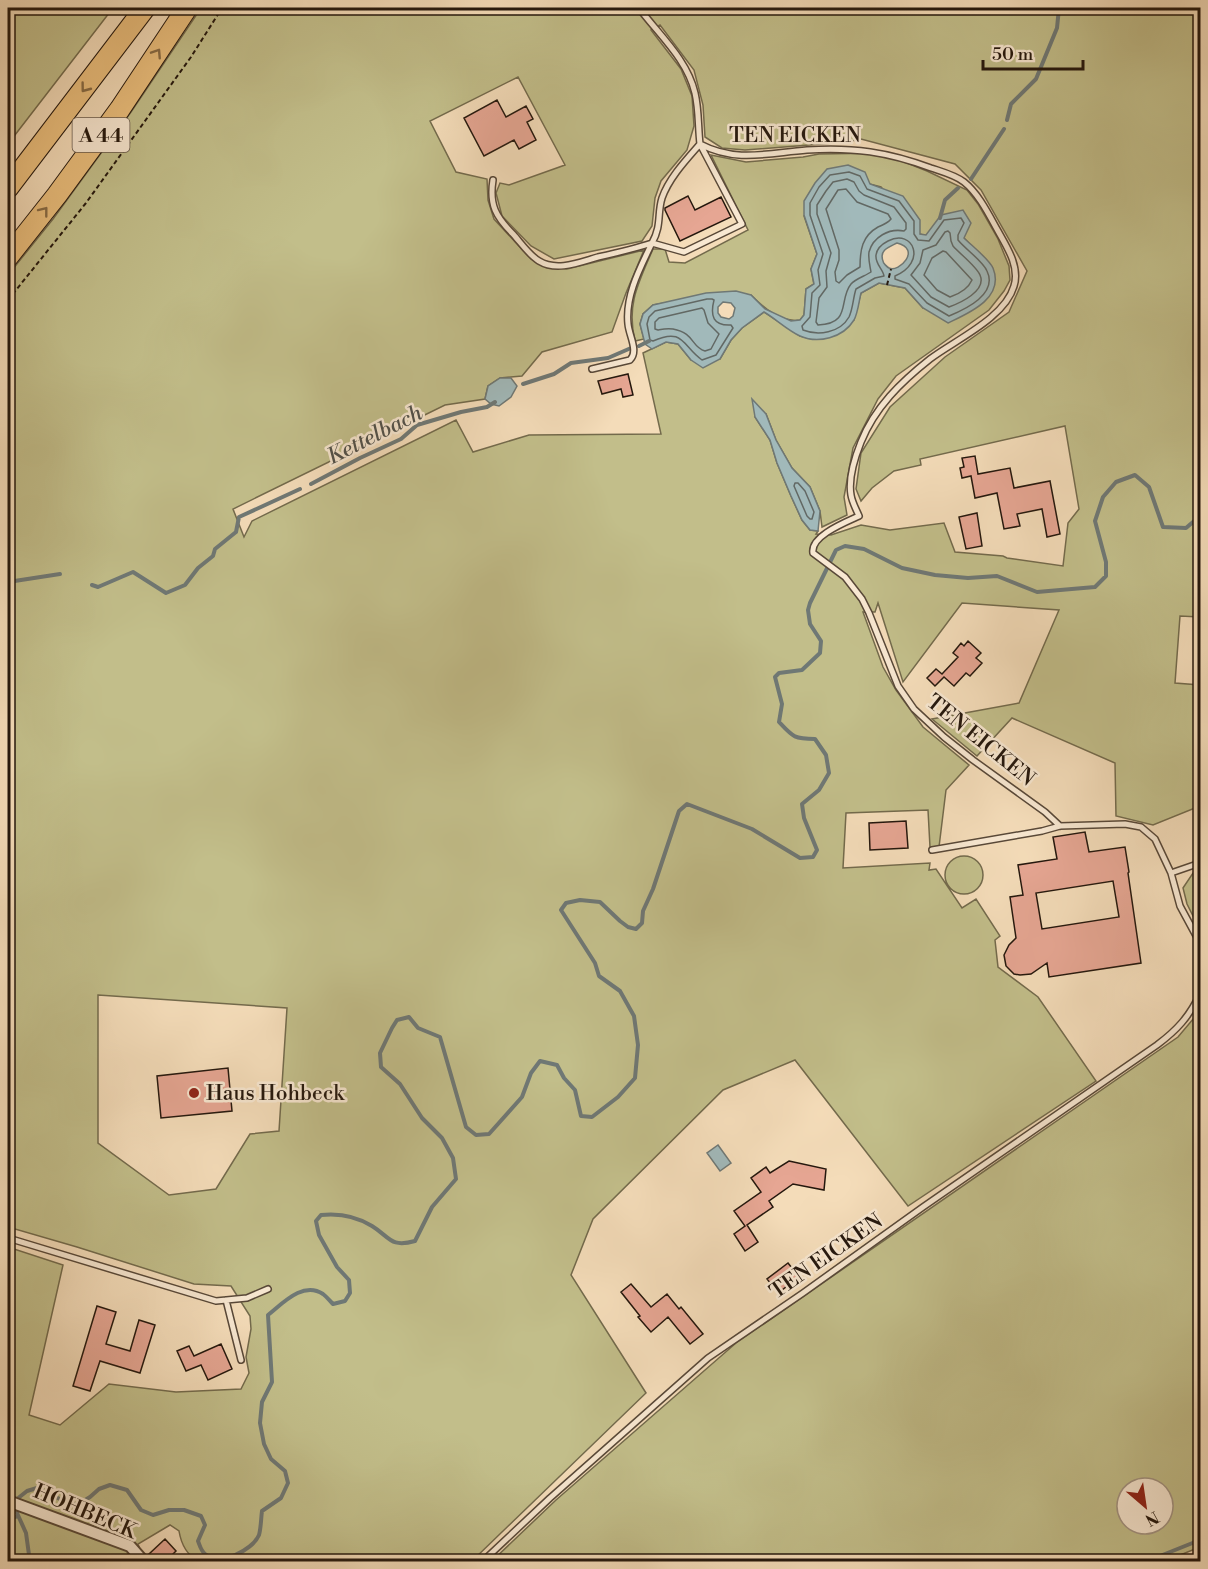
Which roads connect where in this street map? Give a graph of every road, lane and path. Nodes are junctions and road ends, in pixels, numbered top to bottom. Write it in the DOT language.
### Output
graph roads {
  1 [pos="145,8"];
  2 [pos="187,8"];
  3 [pos="222,8"];
  4 [pos="639,8"];
  5 [pos="700,144"];
  6 [pos="493,180"];
  7 [pos="8,188"];
  8 [pos="652,243"];
  9 [pos="8,257"];
  10 [pos="891,269"];
  11 [pos="887,285"];
  12 [pos="8,300"];
  13 [pos="591,369"];
  14 [pos="1060,826"];
  15 [pos="932,850"];
  16 [pos="1200,863"];
  17 [pos="1171,873"];
  18 [pos="1200,943"];
  19 [pos="1200,994"];
  20 [pos="8,1238"];
  21 [pos="268,1289"];
  22 [pos="226,1300"];
  23 [pos="241,1360"];
  24 [pos="8,1501"];
  25 [pos="144,1562"];
  26 [pos="482,1562"];
  1 -- 7 [label="highway, A 44, one-way"];
  9 -- 2 [label="highway, A 44, one-way"];
  3 -- 12 [label="path"];
  4 -- 5 [label="lane, TEN EICKEN"];
  5 -- 8 [label="lane, TEN EICKEN"];
  5 -- 8 [label="lane"];
  5 -- 14 [label="lane, TEN EICKEN"];
  6 -- 8 [label="lane"];
  8 -- 13 [label="lane, TEN EICKEN"];
  10 -- 11 [label="path"];
  14 -- 15 [label="lane"];
  14 -- 17 [label="lane"];
  16 -- 17 [label="lane"];
  17 -- 18 [label="lane"];
  19 -- 26 [label="lane, TEN EICKEN"];
  20 -- 22 [label="lane"];
  21 -- 22 [label="lane"];
  22 -- 23 [label="lane"];
  24 -- 25 [label="street, HOHBECK"];
}
